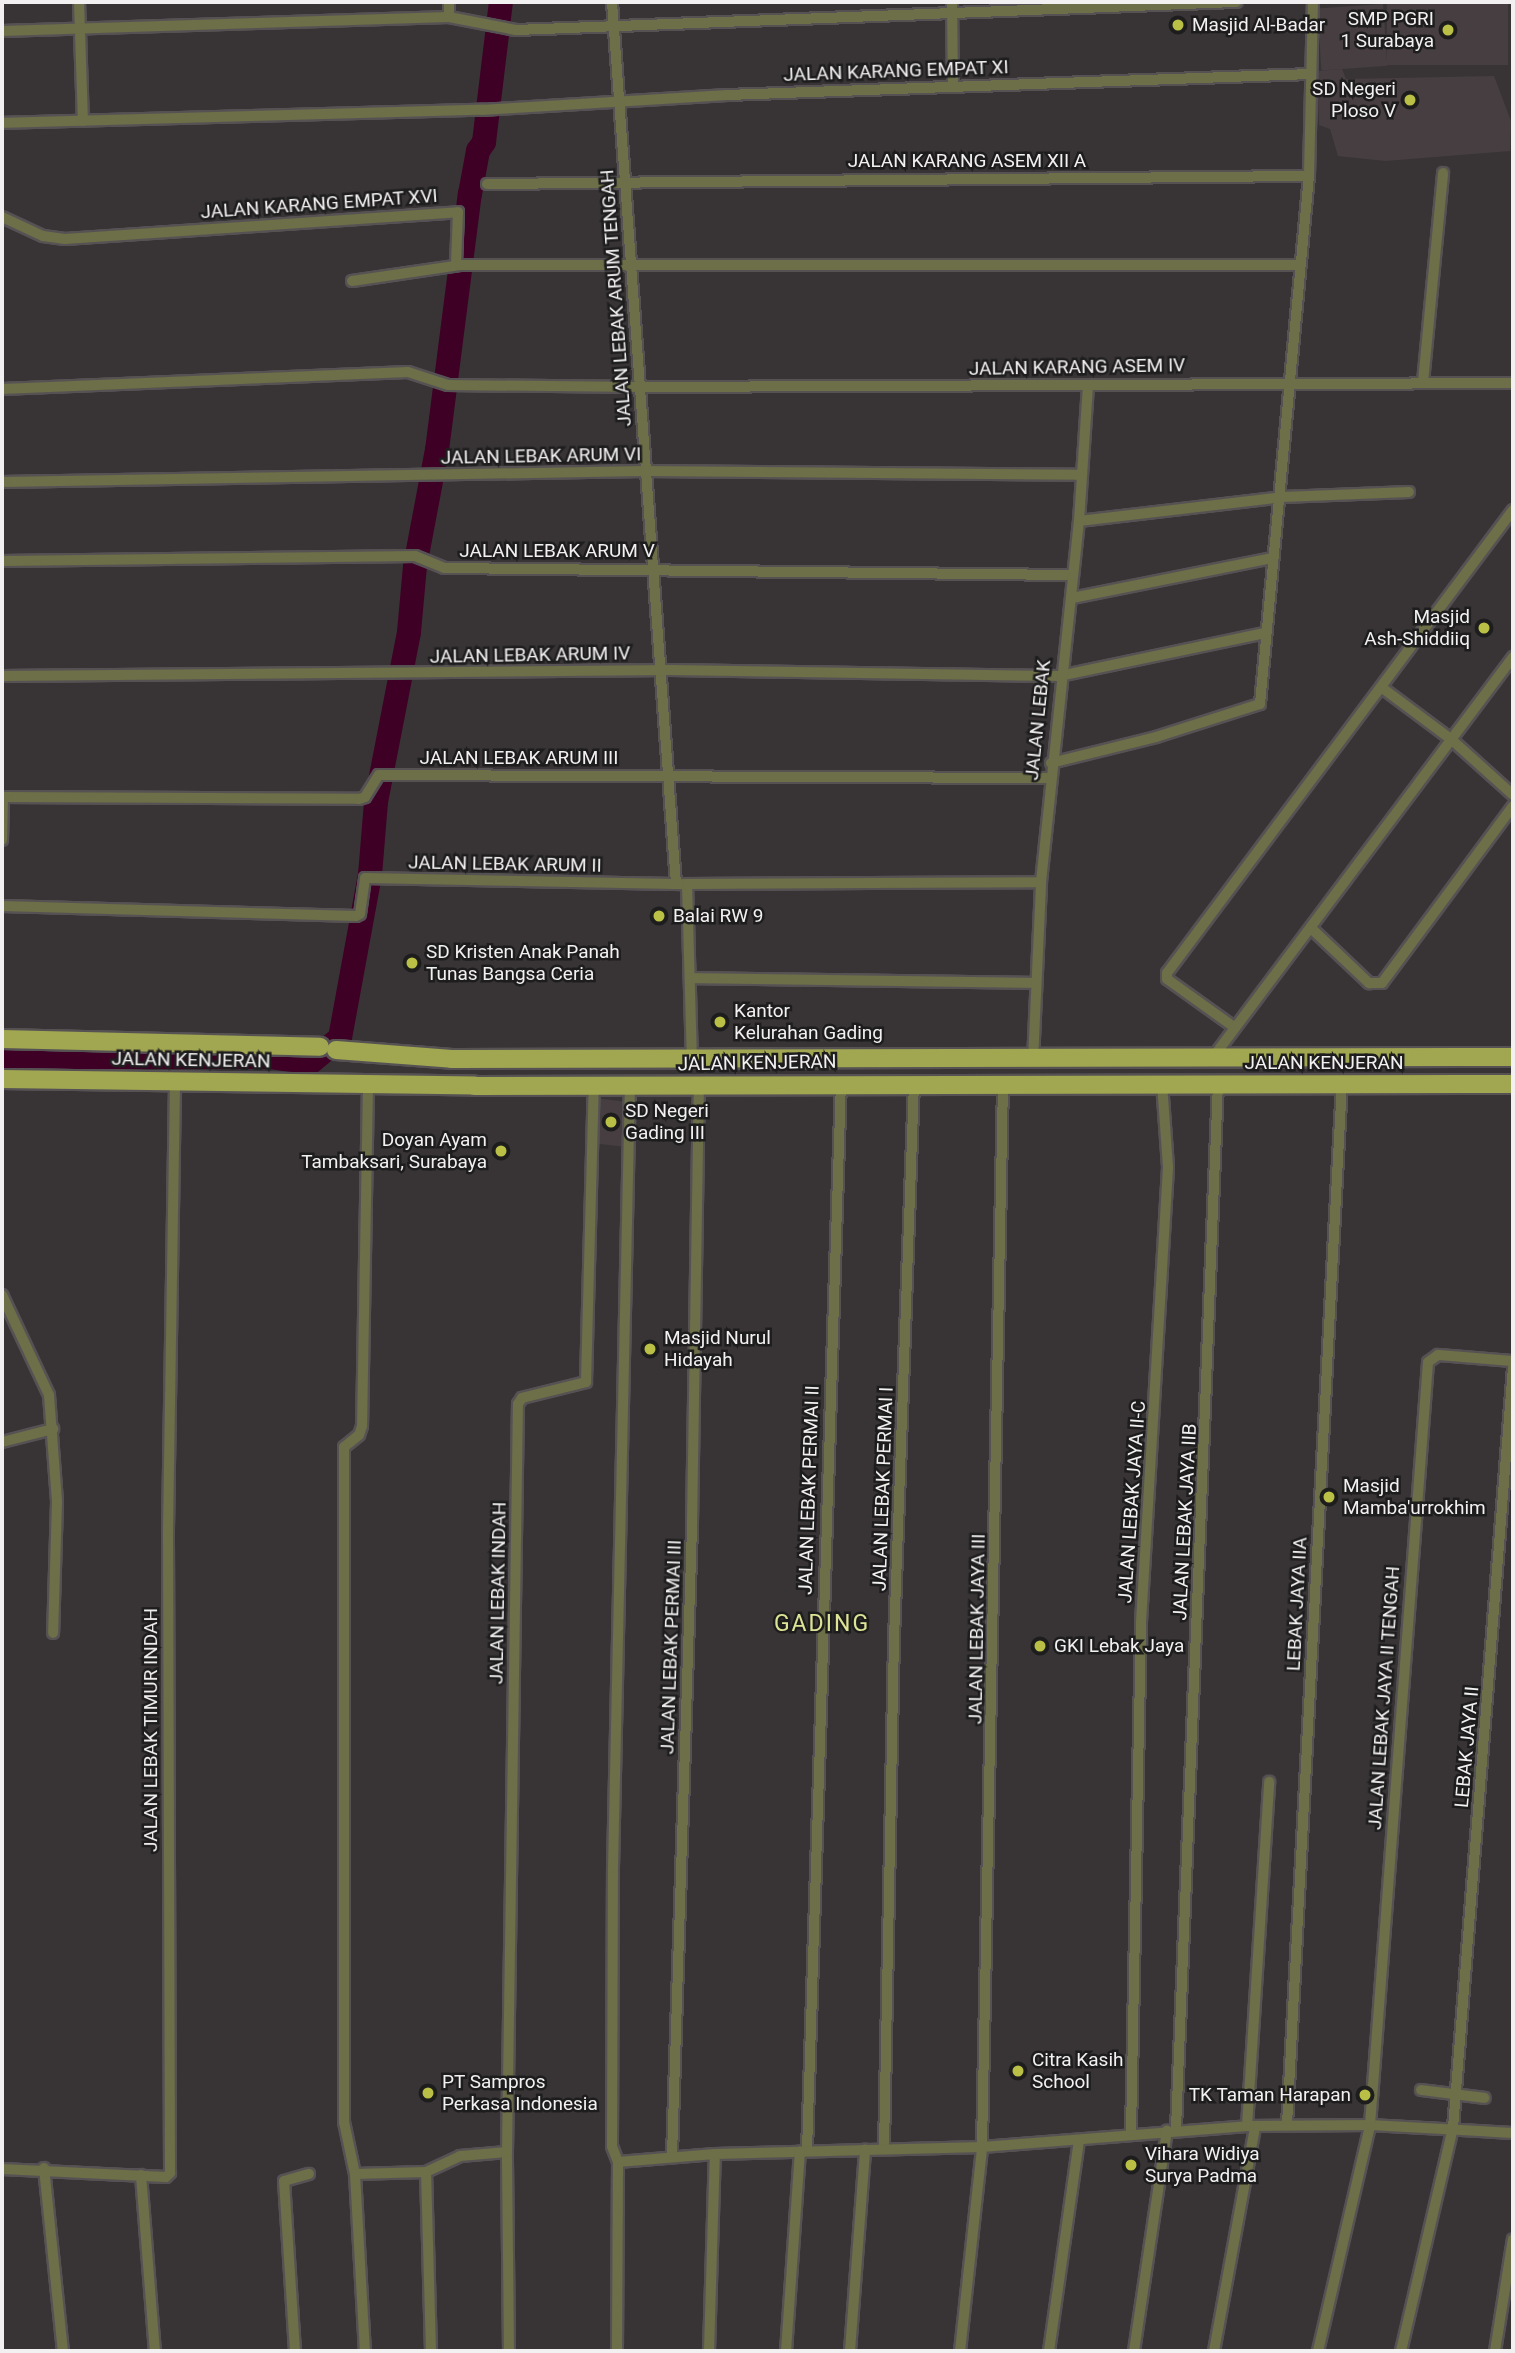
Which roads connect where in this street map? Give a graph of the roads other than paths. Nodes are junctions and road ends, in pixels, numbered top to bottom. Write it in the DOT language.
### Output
graph roads {
  1 [pos="79,2"];
  2 [pos="449,2"];
  3 [pos="612,2"];
  4 [pos="1236,2"];
  5 [pos="1313,2"];
  6 [pos="952,7"];
  7 [pos="449,17"];
  8 [pos="614,27"];
  9 [pos="80,28"];
  10 [pos="2,31"];
  11 [pos="1311,74"];
  12 [pos="953,86"];
  13 [pos="618,100"];
  14 [pos="83,121"];
  15 [pos="2,123"];
  16 [pos="1443,173"];
  17 [pos="1309,176"];
  18 [pos="626,180"];
  19 [pos="487,184"];
  20 [pos="3,218"];
  21 [pos="630,264"];
  22 [pos="462,265"];
  23 [pos="1299,265"];
  24 [pos="352,281"];
  25 [pos="1287,382"];
  26 [pos="1423,382"];
  27 [pos="1513,383"];
  28 [pos="1088,385"];
  29 [pos="641,387"];
  30 [pos="2,389"];
  31 [pos="644,471"];
  32 [pos="1081,475"];
  33 [pos="2,482"];
  34 [pos="1409,492"];
  35 [pos="1282,497"];
  36 [pos="1513,510"];
  37 [pos="1079,521"];
  38 [pos="1273,558"];
  39 [pos="2,561"];
  40 [pos="653,567"];
  41 [pos="1073,575"];
  42 [pos="1072,598"];
  43 [pos="1264,633"];
  44 [pos="1513,657"];
  45 [pos="660,671"];
  46 [pos="2,676"];
  47 [pos="1059,676"];
  48 [pos="1381,687"];
  49 [pos="1452,740"];
  50 [pos="1051,763"];
  51 [pos="670,775"];
  52 [pos="1050,778"];
  53 [pos="1513,795"];
  54 [pos="3,797"];
  55 [pos="1513,806"];
  56 [pos="1502,820"];
  57 [pos="1513,827"];
  58 [pos="2,840"];
  59 [pos="1041,882"];
  60 [pos="682,884"];
  61 [pos="2,906"];
  62 [pos="1312,929"];
  63 [pos="690,978"];
  64 [pos="1036,983"];
  65 [pos="1234,1027"];
  66 [pos="2,1039"];
  67 [pos="1513,1057"];
  68 [pos="692,1059"];
  69 [pos="772,1059"];
  70 [pos="805,1059"];
  71 [pos="1032,1061"];
  72 [pos="1210,1061"];
  73 [pos="2,1079"];
  74 [pos="175,1079"];
  75 [pos="773,1083"];
  76 [pos="804,1083"];
  77 [pos="841,1083"];
  78 [pos="914,1083"];
  79 [pos="699,1084"];
  80 [pos="1003,1084"];
  81 [pos="1162,1084"];
  82 [pos="1218,1084"];
  83 [pos="1342,1084"];
  84 [pos="1513,1084"];
  85 [pos="368,1085"];
  86 [pos="594,1085"];
  87 [pos="630,1086"];
  88 [pos="2,1295"];
  89 [pos="1513,1361"];
  90 [pos="1513,1368"];
  91 [pos="53,1429"];
  92 [pos="2,1442"];
  93 [pos="52,1633"];
  94 [pos="1269,1782"];
  95 [pos="1421,2090"];
  96 [pos="1456,2094"];
  97 [pos="1485,2098"];
  98 [pos="1287,2125"];
  99 [pos="1370,2126"];
  100 [pos="1251,2127"];
  101 [pos="1453,2128"];
  102 [pos="1172,2129"];
  103 [pos="1130,2133"];
  104 [pos="1513,2133"];
  105 [pos="1079,2140"];
  106 [pos="982,2147"];
  107 [pos="884,2149"];
  108 [pos="865,2150"];
  109 [pos="804,2151"];
  110 [pos="507,2152"];
  111 [pos="715,2154"];
  112 [pos="672,2156"];
  113 [pos="618,2162"];
  114 [pos="44,2168"];
  115 [pos="2,2169"];
  116 [pos="426,2172"];
  117 [pos="309,2174"];
  118 [pos="355,2174"];
  119 [pos="141,2175"];
  120 [pos="1513,2239"];
  121 [pos="63,2351"];
  122 [pos="155,2351"];
  123 [pos="295,2351"];
  124 [pos="365,2351"];
  125 [pos="430,2351"];
  126 [pos="509,2351"];
  127 [pos="617,2351"];
  128 [pos="709,2351"];
  129 [pos="786,2351"];
  130 [pos="850,2351"];
  131 [pos="960,2351"];
  132 [pos="1049,2351"];
  133 [pos="1134,2351"];
  134 [pos="1214,2351"];
  135 [pos="1318,2351"];
  136 [pos="1401,2351"];
  137 [pos="1495,2351"];
  1 -- 9 [label="street"];
  2 -- 7 [label="street"];
  3 -- 8 [label="street, JALAN LEBAK ARUM TENGAH"];
  4 -- 6 [label="street"];
  5 -- 11 [label="street"];
  6 -- 8 [label="street"];
  6 -- 12 [label="street"];
  7 -- 8 [label="street"];
  7 -- 9 [label="street"];
  8 -- 13 [label="street, JALAN LEBAK ARUM TENGAH"];
  9 -- 10 [label="street"];
  9 -- 14 [label="street"];
  11 -- 12 [label="street, JALAN KARANG EMPAT XI"];
  11 -- 17 [label="street"];
  12 -- 13 [label="street, JALAN KARANG EMPAT XI"];
  13 -- 14 [label="street, JALAN KARANG EMPAT XI"];
  13 -- 18 [label="street, JALAN LEBAK ARUM TENGAH"];
  14 -- 15 [label="street, JALAN KARANG EMPAT XI"];
  16 -- 26 [label="street"];
  17 -- 18 [label="street, JALAN KARANG ASEM XII A"];
  17 -- 23 [label="street"];
  18 -- 19 [label="street, JALAN KARANG ASEM XII A"];
  18 -- 21 [label="street, JALAN LEBAK ARUM TENGAH"];
  20 -- 22 [label="street, JALAN KARANG EMPAT XVI"];
  21 -- 22 [label="street"];
  21 -- 23 [label="street"];
  21 -- 29 [label="street, JALAN LEBAK ARUM TENGAH"];
  22 -- 24 [label="street"];
  23 -- 25 [label="street"];
  25 -- 26 [label="street, JALAN KARANG ASEM IV"];
  25 -- 28 [label="street, JALAN KARANG ASEM IV"];
  25 -- 35 [label="street"];
  26 -- 27 [label="street, JALAN KARANG ASEM IV"];
  28 -- 29 [label="street, JALAN KARANG ASEM IV"];
  28 -- 32 [label="street, JALAN LEBAK"];
  29 -- 30 [label="street"];
  29 -- 31 [label="street, JALAN LEBAK ARUM TENGAH"];
  31 -- 32 [label="street, JALAN LEBAK ARUM VI"];
  31 -- 33 [label="street, JALAN LEBAK ARUM VI"];
  31 -- 40 [label="street, JALAN LEBAK ARUM TENGAH"];
  32 -- 37 [label="street, JALAN LEBAK"];
  34 -- 35 [label="street"];
  35 -- 37 [label="street"];
  35 -- 38 [label="street"];
  36 -- 48 [label="street"];
  37 -- 41 [label="street, JALAN LEBAK"];
  38 -- 42 [label="street"];
  38 -- 43 [label="street"];
  39 -- 40 [label="street, JALAN LEBAK ARUM V"];
  40 -- 41 [label="street, JALAN LEBAK ARUM V"];
  40 -- 45 [label="street, JALAN LEBAK ARUM TENGAH"];
  41 -- 42 [label="street, JALAN LEBAK"];
  42 -- 47 [label="street, JALAN LEBAK"];
  43 -- 47 [label="street, JALAN LEBAK ARUM IV"];
  43 -- 50 [label="street"];
  44 -- 49 [label="street"];
  45 -- 46 [label="street, JALAN LEBAK ARUM IV"];
  45 -- 47 [label="street, JALAN LEBAK ARUM IV"];
  45 -- 51 [label="street, JALAN LEBAK ARUM TENGAH"];
  47 -- 50 [label="street, JALAN LEBAK"];
  48 -- 49 [label="street"];
  48 -- 65 [label="street"];
  49 -- 53 [label="street"];
  49 -- 62 [label="street"];
  50 -- 52 [label="street, JALAN LEBAK"];
  51 -- 52 [label="street, JALAN LEBAK ARUM III"];
  51 -- 54 [label="street, JALAN LEBAK ARUM III"];
  51 -- 60 [label="street, JALAN LEBAK ARUM TENGAH"];
  52 -- 59 [label="street, JALAN LEBAK"];
  54 -- 58 [label="street"];
  55 -- 56 [label="street"];
  56 -- 57 [label="street"];
  56 -- 62 [label="street"];
  59 -- 60 [label="street, JALAN LEBAK ARUM II"];
  59 -- 64 [label="street, JALAN LEBAK"];
  60 -- 61 [label="street, JALAN LEBAK ARUM II"];
  60 -- 63 [label="street, JALAN LEBAK ARUM TENGAH"];
  62 -- 65 [label="street"];
  63 -- 64 [label="street"];
  63 -- 68 [label="street, JALAN LEBAK ARUM TENGAH"];
  64 -- 71 [label="street, JALAN LEBAK"];
  65 -- 72 [label="street"];
  66 -- 68 [label="main road, JALAN KENJERAN"];
  67 -- 72 [label="main road, JALAN KENJERAN"];
  68 -- 69 [label="main road, JALAN KENJERAN"];
  69 -- 70 [label="main road, JALAN KENJERAN"];
  69 -- 75 [label="main road"];
  70 -- 71 [label="main road, JALAN KENJERAN"];
  70 -- 76 [label="main road"];
  71 -- 72 [label="main road, JALAN KENJERAN"];
  73 -- 74 [label="main road, JALAN KENJERAN"];
  74 -- 85 [label="main road, JALAN KENJERAN"];
  74 -- 119 [label="street, JALAN LEBAK TIMUR INDAH"];
  75 -- 76 [label="main road, JALAN KENJERAN"];
  75 -- 79 [label="main road, JALAN KENJERAN"];
  76 -- 77 [label="main road, JALAN KENJERAN"];
  77 -- 78 [label="main road, JALAN KENJERAN"];
  77 -- 109 [label="street, JALAN LEBAK PERMAI II"];
  78 -- 80 [label="main road, JALAN KENJERAN"];
  78 -- 107 [label="street, JALAN LEBAK PERMAI I"];
  79 -- 87 [label="main road, JALAN KENJERAN"];
  79 -- 112 [label="street, JALAN LEBAK PERMAI III"];
  80 -- 81 [label="main road, JALAN KENJERAN"];
  80 -- 106 [label="street, JALAN LEBAK JAYA III"];
  81 -- 82 [label="main road, JALAN KENJERAN"];
  81 -- 103 [label="street, JALAN LEBAK JAYA II-C"];
  82 -- 83 [label="main road, JALAN KENJERAN"];
  82 -- 102 [label="street, JALAN LEBAK JAYA IIB"];
  83 -- 84 [label="main road, JALAN KENJERAN"];
  83 -- 98 [label="street, LEBAK JAYA IIA"];
  85 -- 86 [label="main road, JALAN KENJERAN"];
  85 -- 118 [label="street"];
  86 -- 87 [label="main road, JALAN KENJERAN"];
  86 -- 110 [label="street, JALAN LEBAK INDAH"];
  87 -- 113 [label="street"];
  88 -- 91 [label="street"];
  89 -- 99 [label="street, JALAN LEBAK JAYA II TENGAH"];
  90 -- 96 [label="street, LEBAK JAYA II"];
  91 -- 92 [label="street"];
  91 -- 93 [label="street"];
  94 -- 100 [label="street"];
  95 -- 96 [label="street"];
  96 -- 97 [label="street"];
  96 -- 101 [label="street, LEBAK JAYA II"];
  98 -- 99 [label="street"];
  98 -- 100 [label="street"];
  99 -- 101 [label="street"];
  99 -- 135 [label="street, JALAN LEBAK JAYA II TENGAH"];
  100 -- 102 [label="street"];
  100 -- 134 [label="street"];
  101 -- 104 [label="street"];
  101 -- 136 [label="street, LEBAK JAYA II"];
  102 -- 103 [label="street"];
  102 -- 133 [label="street, JALAN LEBAK JAYA IIB"];
  103 -- 105 [label="street"];
  105 -- 106 [label="street"];
  105 -- 132 [label="street"];
  106 -- 107 [label="street"];
  106 -- 131 [label="street, JALAN LEBAK JAYA III"];
  107 -- 108 [label="street"];
  108 -- 109 [label="street"];
  108 -- 130 [label="street"];
  109 -- 111 [label="street"];
  109 -- 129 [label="street, JALAN LEBAK PERMAI II"];
  110 -- 116 [label="street"];
  110 -- 126 [label="street"];
  111 -- 112 [label="street"];
  111 -- 128 [label="street"];
  112 -- 113 [label="street"];
  113 -- 127 [label="street"];
  114 -- 115 [label="street"];
  114 -- 119 [label="street"];
  114 -- 121 [label="street"];
  116 -- 118 [label="street"];
  116 -- 125 [label="street"];
  117 -- 123 [label="street"];
  118 -- 124 [label="street"];
  119 -- 122 [label="street"];
  120 -- 137 [label="street"];
}
